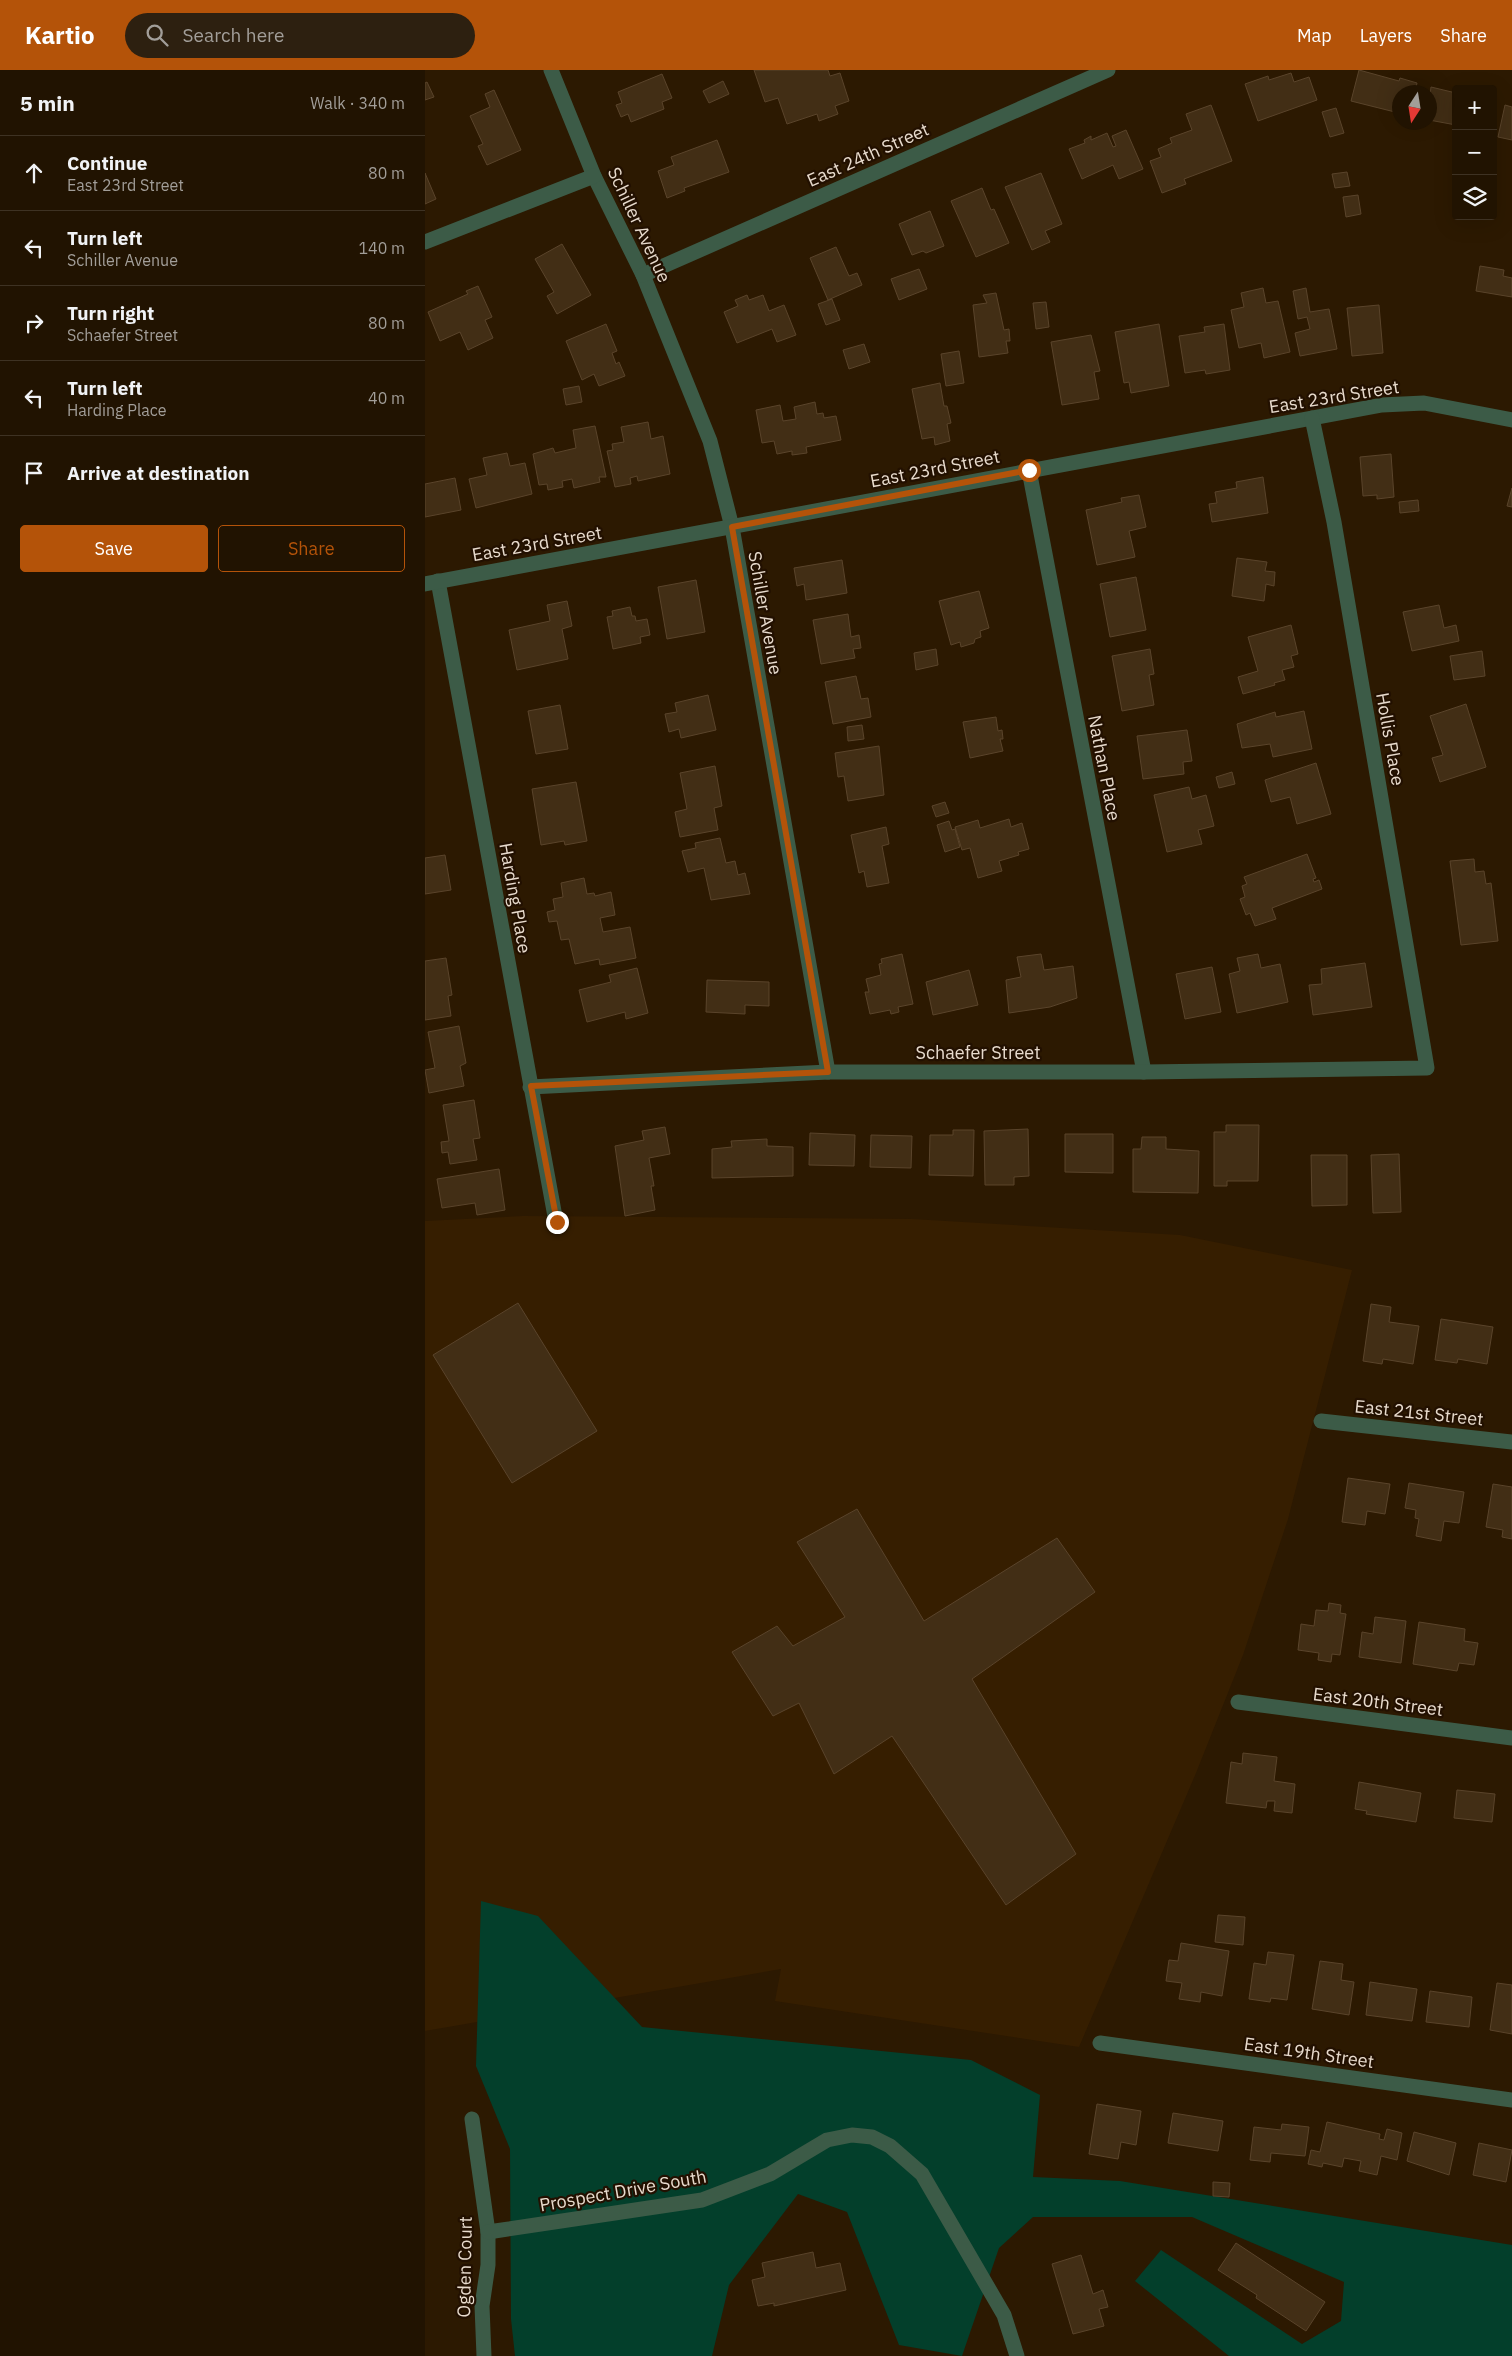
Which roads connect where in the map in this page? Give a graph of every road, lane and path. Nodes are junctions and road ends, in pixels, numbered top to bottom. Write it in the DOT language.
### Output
graph roads {
  1 [pos="551,70"];
  2 [pos="1108,70"];
  3 [pos="594,176"];
  4 [pos="425,242"];
  5 [pos="643,275"];
  6 [pos="1312,418"];
  7 [pos="1512,420"];
  8 [pos="1029,470"];
  9 [pos="732,527"];
  10 [pos="432,582"];
  11 [pos="1427,1068"];
  12 [pos="828,1072"];
  13 [pos="1144,1072"];
  14 [pos="531,1086"];
  15 [pos="557,1222"];
  16 [pos="1321,1421"];
  17 [pos="1512,1442"];
  18 [pos="1238,1702"];
  19 [pos="1512,1738"];
  20 [pos="1100,2043"];
  21 [pos="1512,2100"];
  22 [pos="472,2119"];
  23 [pos="489,2232"];
  24 [pos="481,2356"];
  25 [pos="1017,2356"];
  1 -- 3 [label="street, Schiller Avenue"];
  2 -- 5 [label="street, East 24th Street"];
  3 -- 4 [label="street"];
  3 -- 5 [label="street, Schiller Avenue"];
  5 -- 9 [label="street, Schiller Avenue"];
  6 -- 7 [label="street, East 23rd Street"];
  6 -- 8 [label="street, East 23rd Street"];
  6 -- 11 [label="street, Hollis Place"];
  8 -- 9 [label="street, East 23rd Street"];
  8 -- 13 [label="street, Nathan Place"];
  9 -- 10 [label="street, East 23rd Street"];
  9 -- 12 [label="street, Schiller Avenue"];
  10 -- 14 [label="street, Harding Place"];
  11 -- 13 [label="street, Schaefer Street"];
  12 -- 13 [label="street, Schaefer Street"];
  12 -- 14 [label="street, Schaefer Street"];
  14 -- 15 [label="street, Harding Place"];
  16 -- 17 [label="street, East 21st Street"];
  18 -- 19 [label="street, East 20th Street"];
  20 -- 21 [label="street, East 19th Street"];
  22 -- 23 [label="street, Ogden Court"];
  23 -- 24 [label="street, Ogden Court"];
  23 -- 25 [label="street, Prospect Drive South"];
}
